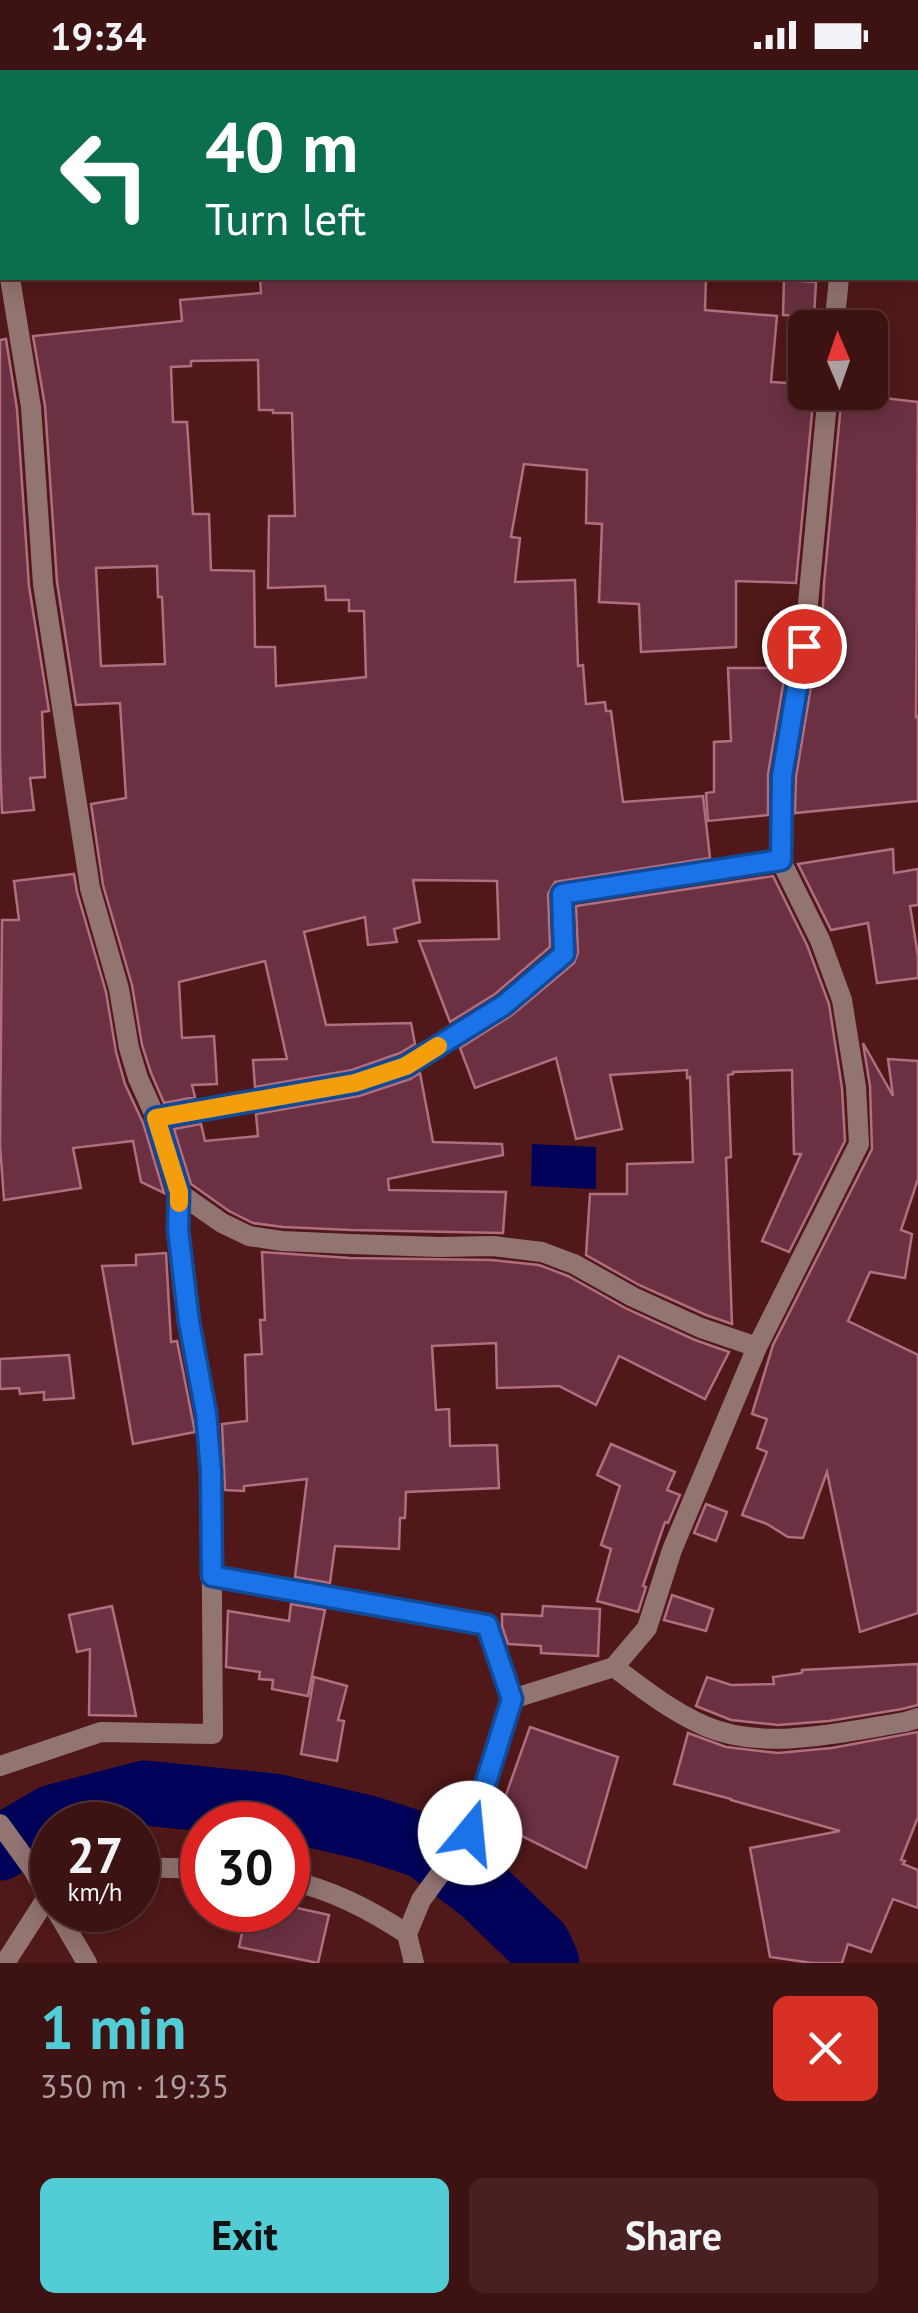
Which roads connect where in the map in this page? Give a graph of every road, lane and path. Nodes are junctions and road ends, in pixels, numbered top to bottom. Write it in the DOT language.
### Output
graph roads {
  1 [pos="10,280"];
  2 [pos="839,280"];
  3 [pos="836,310"];
  4 [pos="826,410"];
  5 [pos="781,860"];
  6 [pos="156,1118"];
  7 [pos="179,1192"];
  8 [pos="757,1346"];
  9 [pos="212,1576"];
  10 [pos="614,1667"];
  11 [pos="512,1699"];
  12 [pos="918,1718"];
  13 [pos="0,1766"];
  14 [pos="0,1824"];
  15 [pos="30,1865"];
  16 [pos="310,1885"];
  17 [pos="30,1929"];
  18 [pos="70,1932"];
  19 [pos="407,1934"];
  20 [pos="4,1963"];
  21 [pos="87,1963"];
  22 [pos="414,1963"];
  1 -- 6 [label="street"];
  2 -- 3 [label="street"];
  4 -- 5 [label="street"];
  5 -- 6 [label="street"];
  5 -- 8 [label="street"];
  6 -- 7 [label="street"];
  7 -- 8 [label="street"];
  7 -- 9 [label="street"];
  8 -- 10 [label="street"];
  9 -- 11 [label="street"];
  9 -- 13 [label="street"];
  10 -- 11 [label="street"];
  10 -- 12 [label="street"];
  11 -- 19 [label="street"];
  14 -- 15 [label="street"];
  16 -- 19 [label="street"];
  17 -- 20 [label="street"];
  18 -- 21 [label="street"];
  19 -- 22 [label="street"];
}
